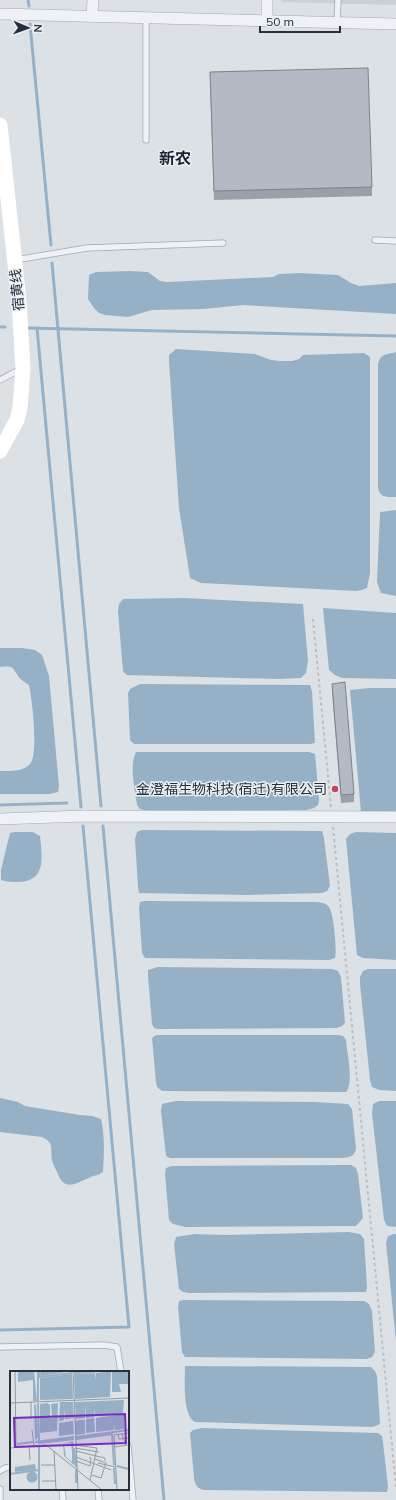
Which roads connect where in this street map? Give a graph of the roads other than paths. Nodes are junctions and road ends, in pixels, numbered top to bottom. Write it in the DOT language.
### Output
graph roads {
  1 [pos="93,0"];
  2 [pos="267,0"];
  3 [pos="338,0"];
  4 [pos="0,14"];
  5 [pos="92,16"];
  6 [pos="146,18"];
  7 [pos="266,21"];
  8 [pos="337,22"];
  9 [pos="396,24"];
  10 [pos="0,125"];
  11 [pos="146,140"];
  12 [pos="3,189"];
  13 [pos="375,240"];
  14 [pos="396,240"];
  15 [pos="223,243"];
  16 [pos="14,260"];
  17 [pos="23,368"];
  18 [pos="0,380"];
  19 [pos="0,451"];
  20 [pos="396,818"];
  21 [pos="0,822"];
  22 [pos="0,1347"];
  23 [pos="121,1371"];
  24 [pos="129,1464"];
  25 [pos="10,1467"];
  26 [pos="0,1471"];
  27 [pos="0,1489"];
  28 [pos="62,1490"];
  29 [pos="98,1490"];
  30 [pos="1,1500"];
  31 [pos="63,1500"];
  32 [pos="99,1500"];
  33 [pos="133,1500"];
  1 -- 5 [label="street"];
  2 -- 7 [label="street"];
  3 -- 8 [label="lane"];
  4 -- 5 [label="street"];
  5 -- 6 [label="street"];
  6 -- 7 [label="street"];
  6 -- 11 [label="lane"];
  7 -- 8 [label="street"];
  8 -- 9 [label="street"];
  10 -- 12 [label="main road, 宿黄线"];
  12 -- 16 [label="main road, 宿黄线"];
  13 -- 14 [label="lane"];
  15 -- 16 [label="lane"];
  16 -- 17 [label="main road, 宿黄线"];
  17 -- 18 [label="lane"];
  17 -- 19 [label="main road, 宿黄线"];
  20 -- 21 [label="street"];
  22 -- 23 [label="lane"];
  24 -- 33 [label="lane"];
  25 -- 26 [label="lane"];
  27 -- 30 [label="lane"];
  28 -- 31 [label="lane"];
  29 -- 32 [label="lane"];
}
